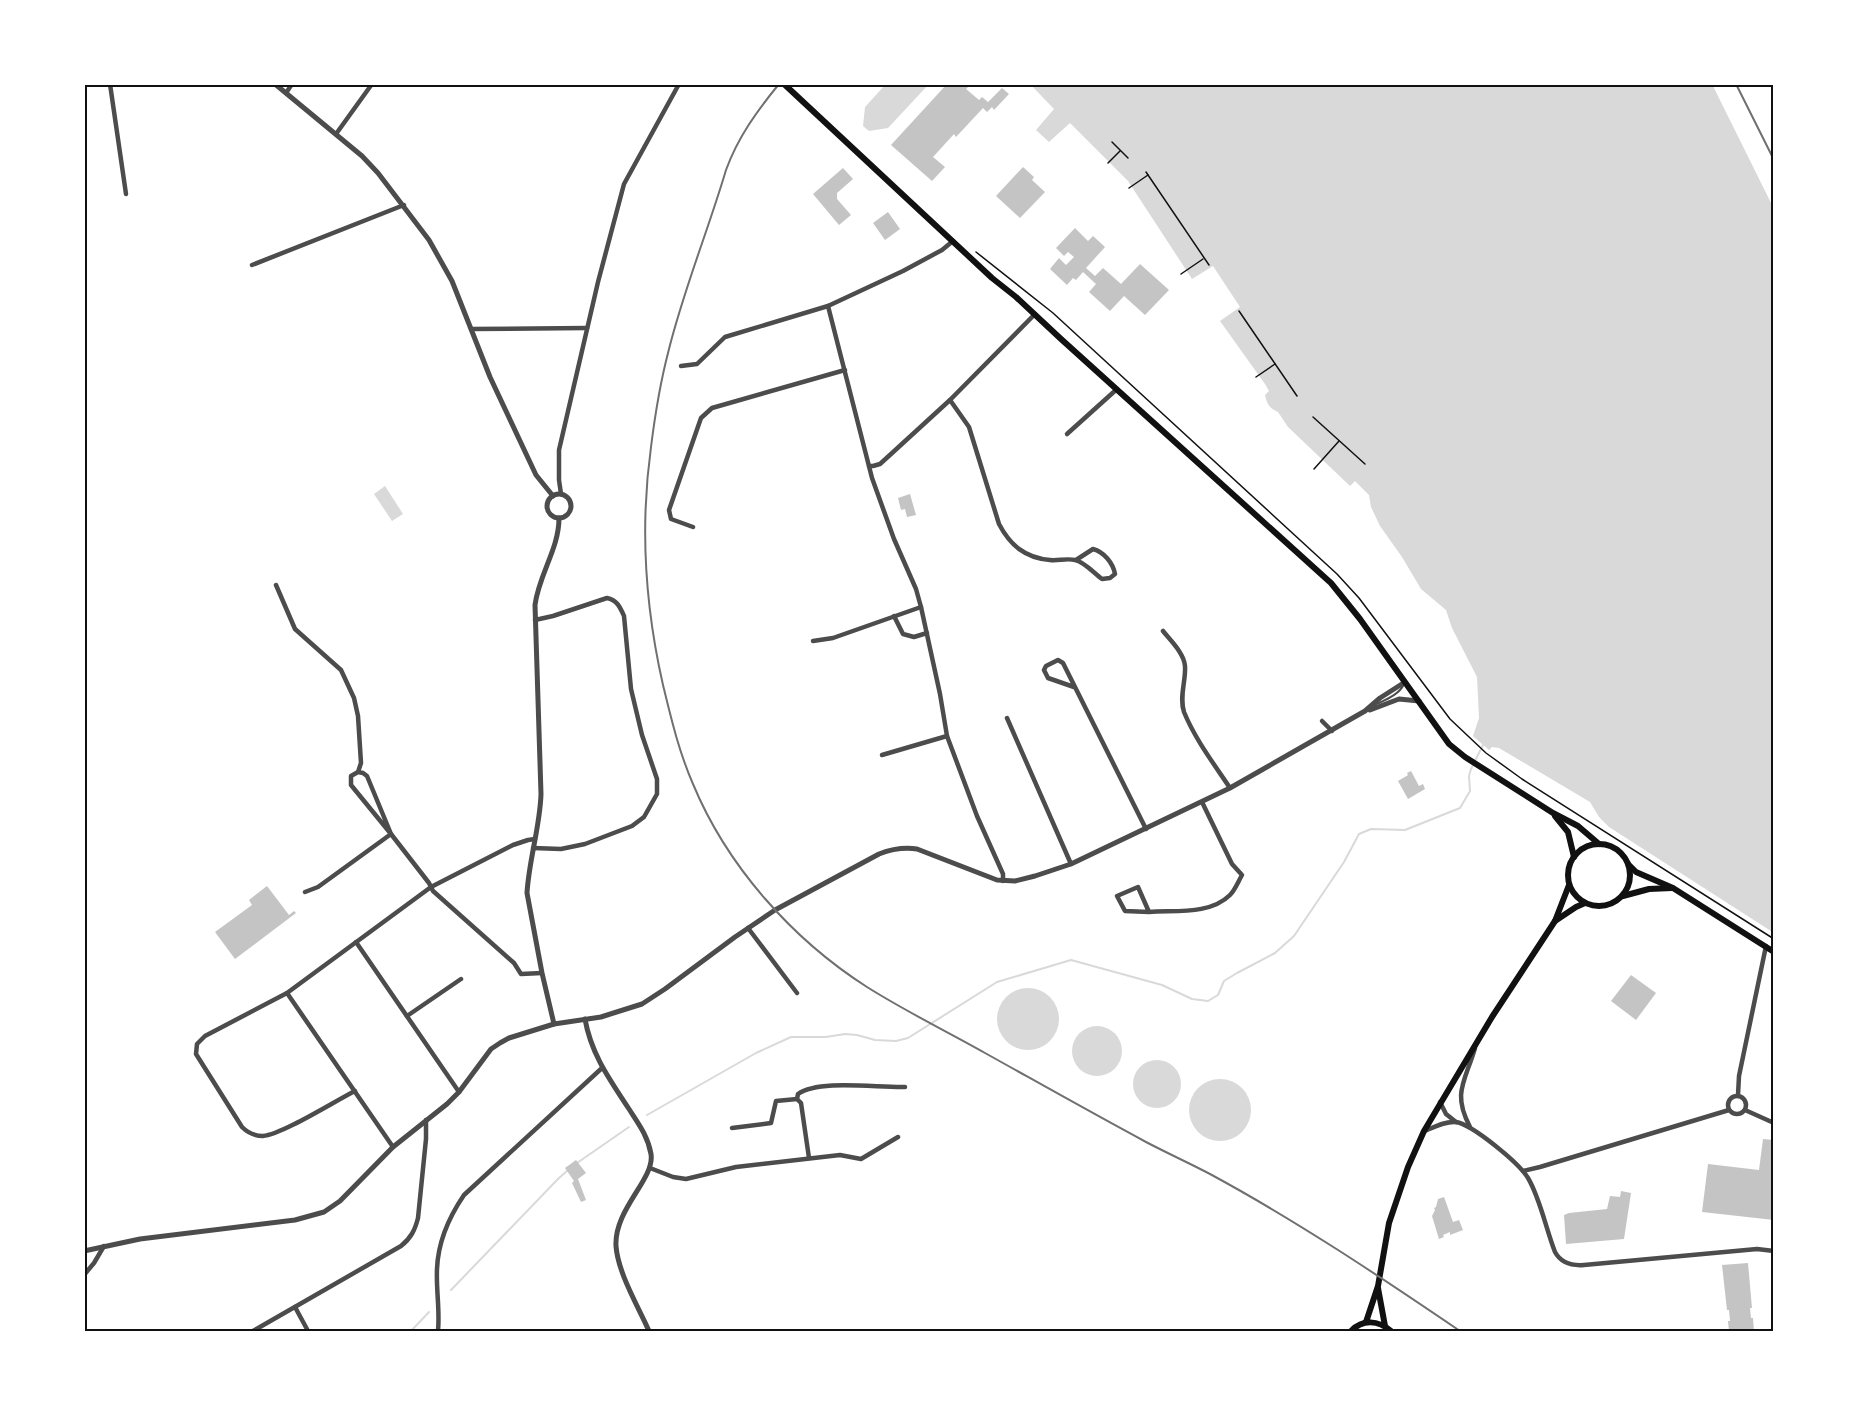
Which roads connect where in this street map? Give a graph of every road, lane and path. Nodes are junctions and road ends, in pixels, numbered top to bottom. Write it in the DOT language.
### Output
graph roads {
  1 [pos="110,84"];
  2 [pos="274,84"];
  3 [pos="292,84"];
  4 [pos="372,84"];
  5 [pos="679,84"];
  6 [pos="784,84"];
  7 [pos="286,93"];
  8 [pos="336,134"];
  9 [pos="1112,142"];
  10 [pos="1120,150"];
  11 [pos="1128,158"];
  12 [pos="1108,163"];
  13 [pos="1129,188"];
  14 [pos="126,194"];
  15 [pos="404,206"];
  16 [pos="953,241"];
  17 [pos="1204,258"];
  18 [pos="252,265"];
  19 [pos="1209,265"];
  20 [pos="1181,274"];
  21 [pos="828,306"];
  22 [pos="1239,311"];
  23 [pos="1035,314"];
  24 [pos="587,328"];
  25 [pos="471,329"];
  26 [pos="1275,364"];
  27 [pos="681,366"];
  28 [pos="845,370"];
  29 [pos="1256,377"];
  30 [pos="1117,389"];
  31 [pos="1297,396"];
  32 [pos="950,400"];
  33 [pos="1313,417"];
  34 [pos="1066,434"];
  35 [pos="1340,441"];
  36 [pos="1365,464"];
  37 [pos="869,466"];
  38 [pos="1314,469"];
  39 [pos="561,495"];
  40 [pos="553,496"];
  41 [pos="559,518"];
  42 [pos="693,527"];
  43 [pos="1076,560"];
  44 [pos="276,585"];
  45 [pos="921,607"];
  46 [pos="894,616"];
  47 [pos="535,620"];
  48 [pos="1162,631"];
  49 [pos="927,633"];
  50 [pos="813,641"];
  51 [pos="1405,682"];
  52 [pos="1074,687"];
  53 [pos="1419,701"];
  54 [pos="1365,711"];
  55 [pos="1007,718"];
  56 [pos="1322,721"];
  57 [pos="1332,731"];
  58 [pos="947,736"];
  59 [pos="1471,740"];
  60 [pos="882,755"];
  61 [pos="358,772"];
  62 [pos="1230,788"];
  63 [pos="1202,801"];
  64 [pos="1553,813"];
  65 [pos="1146,829"];
  66 [pos="391,834"];
  67 [pos="535,839"];
  68 [pos="1599,844"];
  69 [pos="533,848"];
  70 [pos="1574,856"];
  71 [pos="1071,864"];
  72 [pos="1629,865"];
  73 [pos="1003,881"];
  74 [pos="1569,885"];
  75 [pos="431,887"];
  76 [pos="1673,888"];
  77 [pos="305,892"];
  78 [pos="1623,896"];
  79 [pos="1585,903"];
  80 [pos="1149,912"];
  81 [pos="1555,921"];
  82 [pos="748,928"];
  83 [pos="1774,939"];
  84 [pos="356,942"];
  85 [pos="1766,946"];
  86 [pos="1774,951"];
  87 [pos="542,973"];
  88 [pos="461,979"];
  89 [pos="287,993"];
  90 [pos="797,993"];
  91 [pos="407,1016"];
  92 [pos="585,1019"];
  93 [pos="554,1024"];
  94 [pos="1478,1039"];
  95 [pos="602,1068"];
  96 [pos="905,1087"];
  97 [pos="355,1091"];
  98 [pos="459,1092"];
  99 [pos="1738,1095"];
  100 [pos="797,1099"];
  101 [pos="1440,1102"];
  102 [pos="1729,1110"];
  103 [pos="1745,1110"];
  104 [pos="426,1120"];
  105 [pos="1456,1122"];
  106 [pos="1774,1123"];
  107 [pos="732,1128"];
  108 [pos="1470,1128"];
  109 [pos="1424,1131"];
  110 [pos="898,1137"];
  111 [pos="393,1147"];
  112 [pos="809,1158"];
  113 [pos="650,1168"];
  114 [pos="1523,1171"];
  115 [pos="105,1245"];
  116 [pos="84,1251"];
  117 [pos="1774,1251"];
  118 [pos="84,1275"];
  119 [pos="1378,1286"];
  120 [pos="295,1307"];
  121 [pos="1366,1322"];
  122 [pos="1388,1329"];
  123 [pos="253,1331"];
  124 [pos="309,1331"];
  125 [pos="438,1331"];
  126 [pos="649,1331"];
  127 [pos="1350,1331"];
  1 -- 14 [label="street"];
  2 -- 7 [label="street"];
  3 -- 7 [label="street"];
  4 -- 8 [label="street"];
  5 -- 24 [label="street"];
  6 -- 16 [label="main road"];
  7 -- 8 [label="street"];
  8 -- 15 [label="street"];
  9 -- 10 [label="path"];
  10 -- 11 [label="path"];
  10 -- 12 [label="path"];
  13 -- 17 [label="path"];
  15 -- 18 [label="street"];
  15 -- 25 [label="street"];
  16 -- 21 [label="street"];
  16 -- 23 [label="main road"];
  17 -- 19 [label="path"];
  17 -- 20 [label="path"];
  21 -- 27 [label="street"];
  21 -- 28 [label="street"];
  22 -- 26 [label="path"];
  23 -- 30 [label="main road"];
  23 -- 32 [label="street"];
  24 -- 25 [label="street"];
  24 -- 39 [label="street"];
  25 -- 40 [label="street"];
  26 -- 29 [label="path"];
  26 -- 31 [label="path"];
  28 -- 37 [label="street"];
  28 -- 42 [label="street"];
  30 -- 34 [label="street"];
  30 -- 51 [label="main road"];
  32 -- 37 [label="street"];
  32 -- 43 [label="street"];
  33 -- 35 [label="path"];
  35 -- 36 [label="path"];
  35 -- 38 [label="path"];
  37 -- 45 [label="street"];
  39 -- 40 [label="street"];
  39 -- 41 [label="street"];
  40 -- 41 [label="street"];
  41 -- 47 [label="street"];
  43 -- 43 [label="street"];
  44 -- 61 [label="street"];
  45 -- 46 [label="street"];
  45 -- 49 [label="street"];
  46 -- 49 [label="street"];
  46 -- 50 [label="street"];
  47 -- 67 [label="street"];
  47 -- 69 [label="street"];
  48 -- 62 [label="street"];
  49 -- 58 [label="street"];
  51 -- 53 [label="main road"];
  51 -- 54 [label="street"];
  52 -- 52 [label="street"];
  52 -- 65 [label="street"];
  53 -- 54 [label="street"];
  53 -- 64 [label="main road"];
  54 -- 57 [label="street"];
  55 -- 71 [label="street"];
  56 -- 57 [label="street"];
  57 -- 62 [label="street"];
  58 -- 60 [label="street"];
  58 -- 73 [label="street"];
  59 -- 83 [label="path"];
  61 -- 66 [label="street"];
  61 -- 66 [label="street"];
  62 -- 63 [label="street"];
  63 -- 65 [label="street"];
  63 -- 80 [label="street"];
  64 -- 68 [label="main road"];
  64 -- 70 [label="main road"];
  65 -- 71 [label="street"];
  66 -- 75 [label="street"];
  66 -- 77 [label="street"];
  67 -- 69 [label="street"];
  67 -- 75 [label="street"];
  68 -- 70 [label="main road"];
  68 -- 72 [label="main road"];
  69 -- 87 [label="street"];
  70 -- 74 [label="main road"];
  71 -- 73 [label="street"];
  72 -- 76 [label="main road"];
  72 -- 78 [label="main road"];
  73 -- 82 [label="street"];
  74 -- 79 [label="main road"];
  74 -- 81 [label="main road"];
  75 -- 84 [label="street"];
  75 -- 87 [label="street"];
  76 -- 78 [label="main road"];
  76 -- 85 [label="main road"];
  78 -- 79 [label="main road"];
  79 -- 81 [label="main road"];
  80 -- 80 [label="street"];
  81 -- 94 [label="main road"];
  82 -- 90 [label="street"];
  82 -- 92 [label="street"];
  84 -- 89 [label="street"];
  84 -- 91 [label="street"];
  85 -- 86 [label="main road"];
  85 -- 99 [label="street"];
  87 -- 93 [label="street"];
  88 -- 91 [label="street"];
  89 -- 97 [label="street"];
  89 -- 97 [label="street"];
  91 -- 98 [label="street"];
  92 -- 93 [label="street"];
  92 -- 95 [label="street"];
  93 -- 98 [label="street"];
  94 -- 101 [label="main road"];
  94 -- 108 [label="street"];
  95 -- 113 [label="street"];
  95 -- 125 [label="street"];
  96 -- 100 [label="street"];
  97 -- 111 [label="street"];
  98 -- 104 [label="street"];
  99 -- 102 [label="street"];
  99 -- 103 [label="street"];
  100 -- 107 [label="street"];
  100 -- 112 [label="street"];
  101 -- 105 [label="street"];
  101 -- 109 [label="main road"];
  102 -- 103 [label="street"];
  102 -- 114 [label="street"];
  103 -- 106 [label="street"];
  104 -- 111 [label="street"];
  104 -- 120 [label="street"];
  105 -- 108 [label="street"];
  105 -- 109 [label="street"];
  108 -- 114 [label="street"];
  109 -- 119 [label="main road"];
  110 -- 112 [label="street"];
  111 -- 115 [label="street"];
  112 -- 113 [label="street"];
  113 -- 126 [label="street"];
  114 -- 117 [label="street"];
  115 -- 116 [label="street"];
  115 -- 118 [label="street"];
  119 -- 121 [label="main road"];
  119 -- 122 [label="main road"];
  120 -- 123 [label="street"];
  120 -- 124 [label="street"];
  121 -- 122 [label="main road"];
  121 -- 127 [label="main road"];
}
